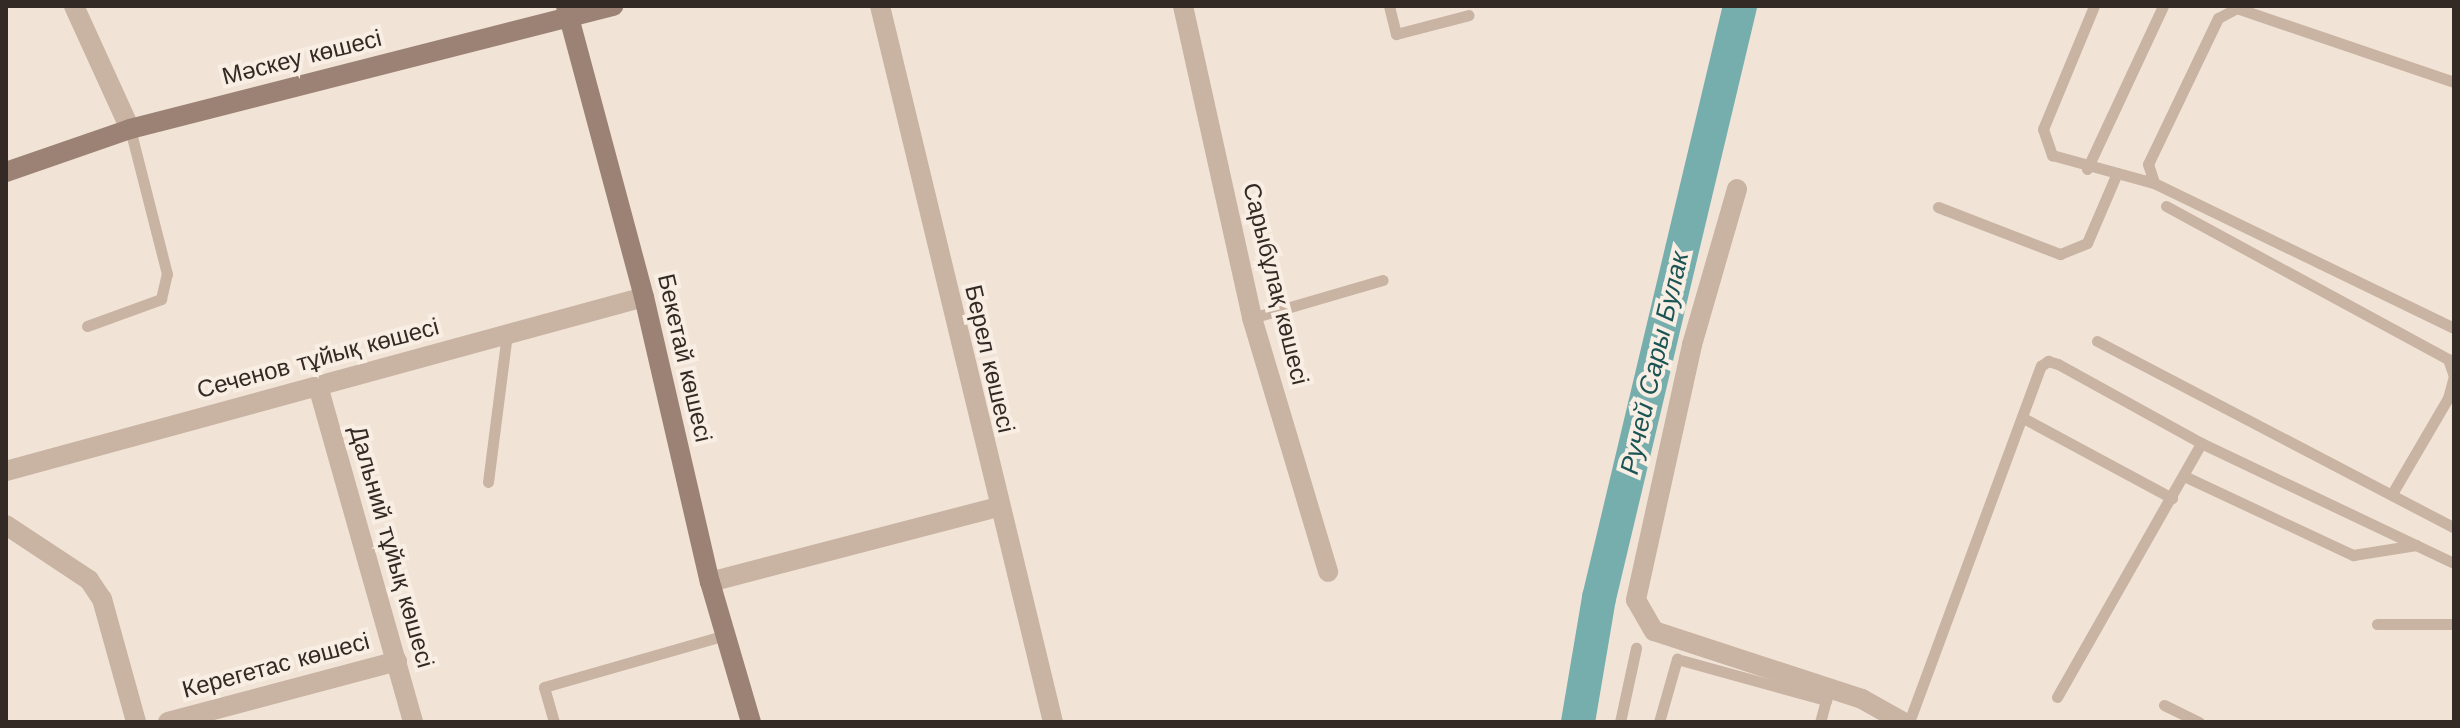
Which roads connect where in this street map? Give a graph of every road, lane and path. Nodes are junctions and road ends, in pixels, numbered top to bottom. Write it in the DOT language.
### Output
graph roads {
  1 [pos="74,6"];
  2 [pos="614,6"];
  3 [pos="880,6"];
  4 [pos="1183,6"];
  5 [pos="1389,6"];
  6 [pos="2094,6"];
  7 [pos="2163,6"];
  8 [pos="2234,7"];
  9 [pos="567,12"];
  10 [pos="1469,15"];
  11 [pos="2454,82"];
  12 [pos="130,129"];
  13 [pos="2087,169"];
  14 [pos="6,172"];
  15 [pos="2117,173"];
  16 [pos="2154,183"];
  17 [pos="1737,189"];
  18 [pos="2166,206"];
  19 [pos="1938,207"];
  20 [pos="1383,280"];
  21 [pos="644,297"];
  22 [pos="1252,318"];
  23 [pos="87,326"];
  24 [pos="2454,328"];
  25 [pos="507,334"];
  26 [pos="2097,341"];
  27 [pos="318,386"];
  28 [pos="2025,419"];
  29 [pos="2201,443"];
  30 [pos="6,471"];
  31 [pos="2184,476"];
  32 [pos="488,482"];
  33 [pos="2392,494"];
  34 [pos="2172,498"];
  35 [pos="997,507"];
  36 [pos="6,525"];
  37 [pos="2454,528"];
  38 [pos="2416,545"];
  39 [pos="2454,563"];
  40 [pos="1328,572"];
  41 [pos="710,582"];
  42 [pos="2377,624"];
  43 [pos="2454,624"];
  44 [pos="725,635"];
  45 [pos="1636,648"];
  46 [pos="397,661"];
  47 [pos="2057,697"];
  48 [pos="2164,705"];
  49 [pos="136,722"];
  50 [pos="168,722"];
  51 [pos="413,722"];
  52 [pos="554,722"];
  53 [pos="751,722"];
  54 [pos="1053,722"];
  55 [pos="1620,722"];
  56 [pos="1659,722"];
  57 [pos="1820,722"];
  58 [pos="1906,722"];
  59 [pos="2199,722"];
  1 -- 12 [label="street"];
  2 -- 9 [label="street, Мәскеу көшесі"];
  3 -- 35 [label="street, Берел көшесі"];
  4 -- 22 [label="street, Сарыбұлақ көшесі"];
  5 -- 10 [label="lane"];
  6 -- 13 [label="lane"];
  7 -- 13 [label="lane"];
  8 -- 11 [label="lane"];
  8 -- 16 [label="lane"];
  9 -- 12 [label="street, Мәскеу көшесі"];
  9 -- 21 [label="street, Бекетай көшесі"];
  12 -- 14 [label="street, Мәскеу көшесі"];
  12 -- 23 [label="lane"];
  13 -- 15 [label="lane"];
  15 -- 16 [label="lane"];
  15 -- 19 [label="lane"];
  16 -- 24 [label="lane"];
  17 -- 58 [label="street"];
  18 -- 33 [label="lane"];
  20 -- 22 [label="lane"];
  21 -- 25 [label="street, Сеченов тұйық көшесі"];
  21 -- 41 [label="street, Бекетай көшесі"];
  22 -- 40 [label="street, Сарыбұлақ көшесі"];
  25 -- 27 [label="street, Сеченов тұйық көшесі"];
  25 -- 32 [label="lane"];
  26 -- 33 [label="lane"];
  27 -- 30 [label="street, Сеченов тұйық көшесі"];
  27 -- 46 [label="street, Дальний тұйық көшесі"];
  28 -- 29 [label="lane"];
  28 -- 34 [label="lane"];
  28 -- 58 [label="lane"];
  29 -- 31 [label="lane"];
  29 -- 38 [label="lane"];
  31 -- 34 [label="lane"];
  31 -- 38 [label="lane"];
  33 -- 37 [label="lane"];
  34 -- 47 [label="lane"];
  35 -- 41 [label="street"];
  35 -- 54 [label="street, Берел көшесі"];
  36 -- 49 [label="street"];
  38 -- 39 [label="lane"];
  41 -- 44 [label="street, Бекетай көшесі"];
  42 -- 43 [label="lane"];
  44 -- 52 [label="lane"];
  44 -- 53 [label="street, Бекетай көшесі"];
  45 -- 55 [label="lane"];
  46 -- 50 [label="street, Керегетас көшесі"];
  46 -- 51 [label="street, Дальний тұйық көшесі"];
  48 -- 59 [label="lane"];
  56 -- 57 [label="lane"];
}
